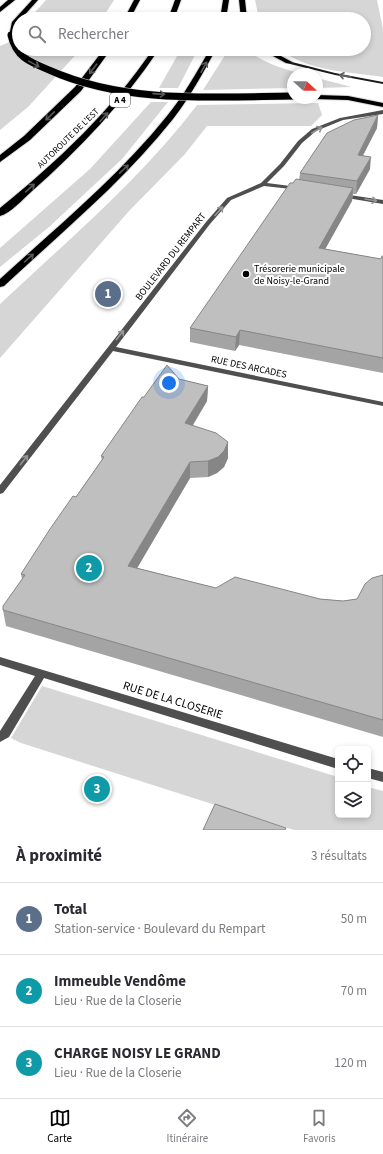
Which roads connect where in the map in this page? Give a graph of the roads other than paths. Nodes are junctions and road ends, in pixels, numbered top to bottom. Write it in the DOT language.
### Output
graph roads {
  1 [pos="12,0"];
  2 [pos="35,0"];
  3 [pos="137,0"];
  4 [pos="178,0"];
  5 [pos="226,0"];
  6 [pos="242,0"];
  7 [pos="0,10"];
  8 [pos="24,12"];
  9 [pos="131,12"];
  10 [pos="174,12"];
  11 [pos="224,12"];
  12 [pos="243,12"];
  13 [pos="24,56"];
  14 [pos="103,56"];
  15 [pos="151,56"];
  16 [pos="209,56"];
  17 [pos="276,56"];
  18 [pos="288,62"];
  19 [pos="383,83"];
  20 [pos="287,96"];
  21 [pos="323,97"];
  22 [pos="383,105"];
  23 [pos="383,112"];
  24 [pos="0,160"];
  25 [pos="263,184"];
  26 [pos="307,190"];
  27 [pos="337,195"];
  28 [pos="383,202"];
  29 [pos="0,213"];
  30 [pos="0,284"];
  31 [pos="110,348"];
  32 [pos="383,404"];
  33 [pos="0,491"];
  34 [pos="0,661"];
  35 [pos="41,674"];
  36 [pos="0,736"];
  37 [pos="335,763"];
  38 [pos="371,774"];
  39 [pos="383,777"];
  1 -- 7 [label="highway"];
  2 -- 8 [label="highway, one-way, bridge"];
  3 -- 9 [label="highway"];
  4 -- 10 [label="highway"];
  5 -- 11 [label="highway"];
  6 -- 12 [label="highway"];
  13 -- 20 [label="highway, one-way, bridge"];
  14 -- 24 [label="highway, one-way"];
  29 -- 15 [label="highway, AUTOROUTE DE L’EST / A 4, one-way"];
  30 -- 16 [label="highway, one-way"];
  17 -- 18 [label="highway"];
  19 -- 18 [label="main road, one-way"];
  21 -- 22 [label="highway"];
  25 -- 23 [label="street, BOULEVARD DU REMPART, one-way"];
  25 -- 26 [label="street"];
  31 -- 25 [label="street, BOULEVARD DU REMPART, one-way"];
  27 -- 28 [label="street, one-way"];
  31 -- 32 [label="street, RUE DES ARCADES"];
  33 -- 31 [label="street, BOULEVARD DU REMPART, one-way"];
  34 -- 35 [label="street, RUE DE LA CLOSERIE"];
  35 -- 36 [label="street"];
  35 -- 37 [label="street, RUE DE LA CLOSERIE"];
  38 -- 39 [label="street"];
}
